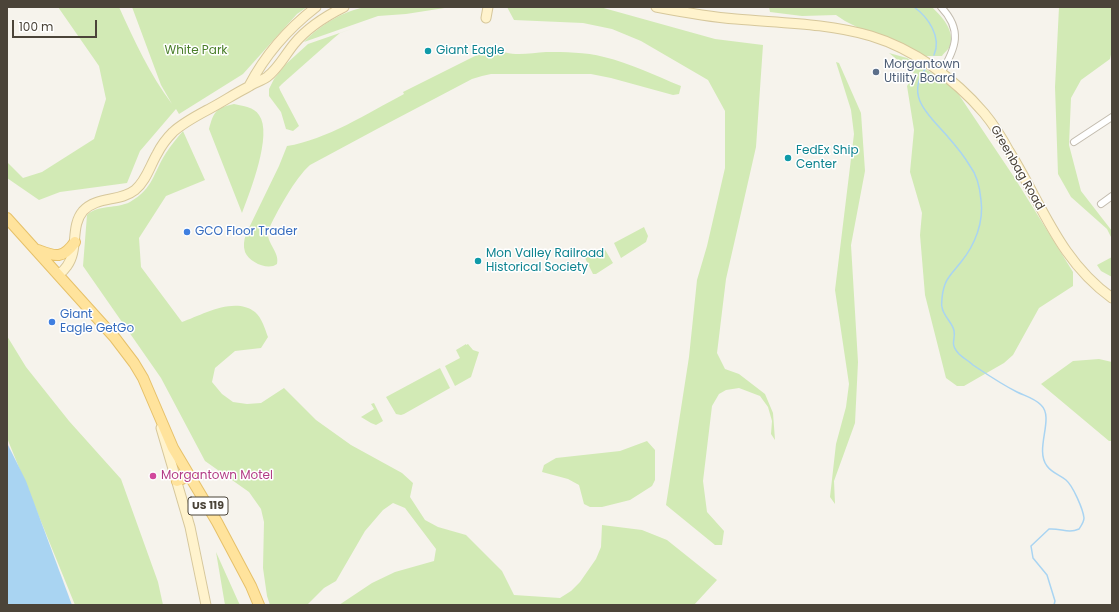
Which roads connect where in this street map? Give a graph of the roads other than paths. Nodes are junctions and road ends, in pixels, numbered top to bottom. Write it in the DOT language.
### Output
graph roads {
  1 [pos="316,7"];
  2 [pos="344,7"];
  3 [pos="488,7"];
  4 [pos="656,7"];
  5 [pos="941,7"];
  6 [pos="669,9"];
  7 [pos="486,18"];
  8 [pos="941,73"];
  9 [pos="249,86"];
  10 [pos="1112,117"];
  11 [pos="1074,142"];
  12 [pos="1112,196"];
  13 [pos="1101,204"];
  14 [pos="7,218"];
  15 [pos="75,242"];
  16 [pos="35,249"];
  17 [pos="59,274"];
  18 [pos="1112,298"];
  19 [pos="159,417"];
  20 [pos="189,476"];
  21 [pos="177,480"];
  22 [pos="206,605"];
  23 [pos="259,605"];
  1 -- 9 [label="main road"];
  2 -- 9 [label="main road"];
  3 -- 7 [label="main road"];
  4 -- 6 [label="main road, Greenbag Road"];
  5 -- 8 [label="street"];
  6 -- 8 [label="main road, Greenbag Road"];
  8 -- 18 [label="main road, Greenbag Road"];
  9 -- 15 [label="main road"];
  10 -- 11 [label="street"];
  12 -- 13 [label="street"];
  14 -- 16 [label="main road, US 119"];
  15 -- 16 [label="main road"];
  15 -- 17 [label="main road"];
  16 -- 17 [label="main road, US 119"];
  17 -- 19 [label="main road, US 119"];
  19 -- 20 [label="main road, US 119"];
  19 -- 21 [label="main road"];
  20 -- 21 [label="main road"];
  20 -- 23 [label="main road, US 119"];
  21 -- 22 [label="main road"];
}
